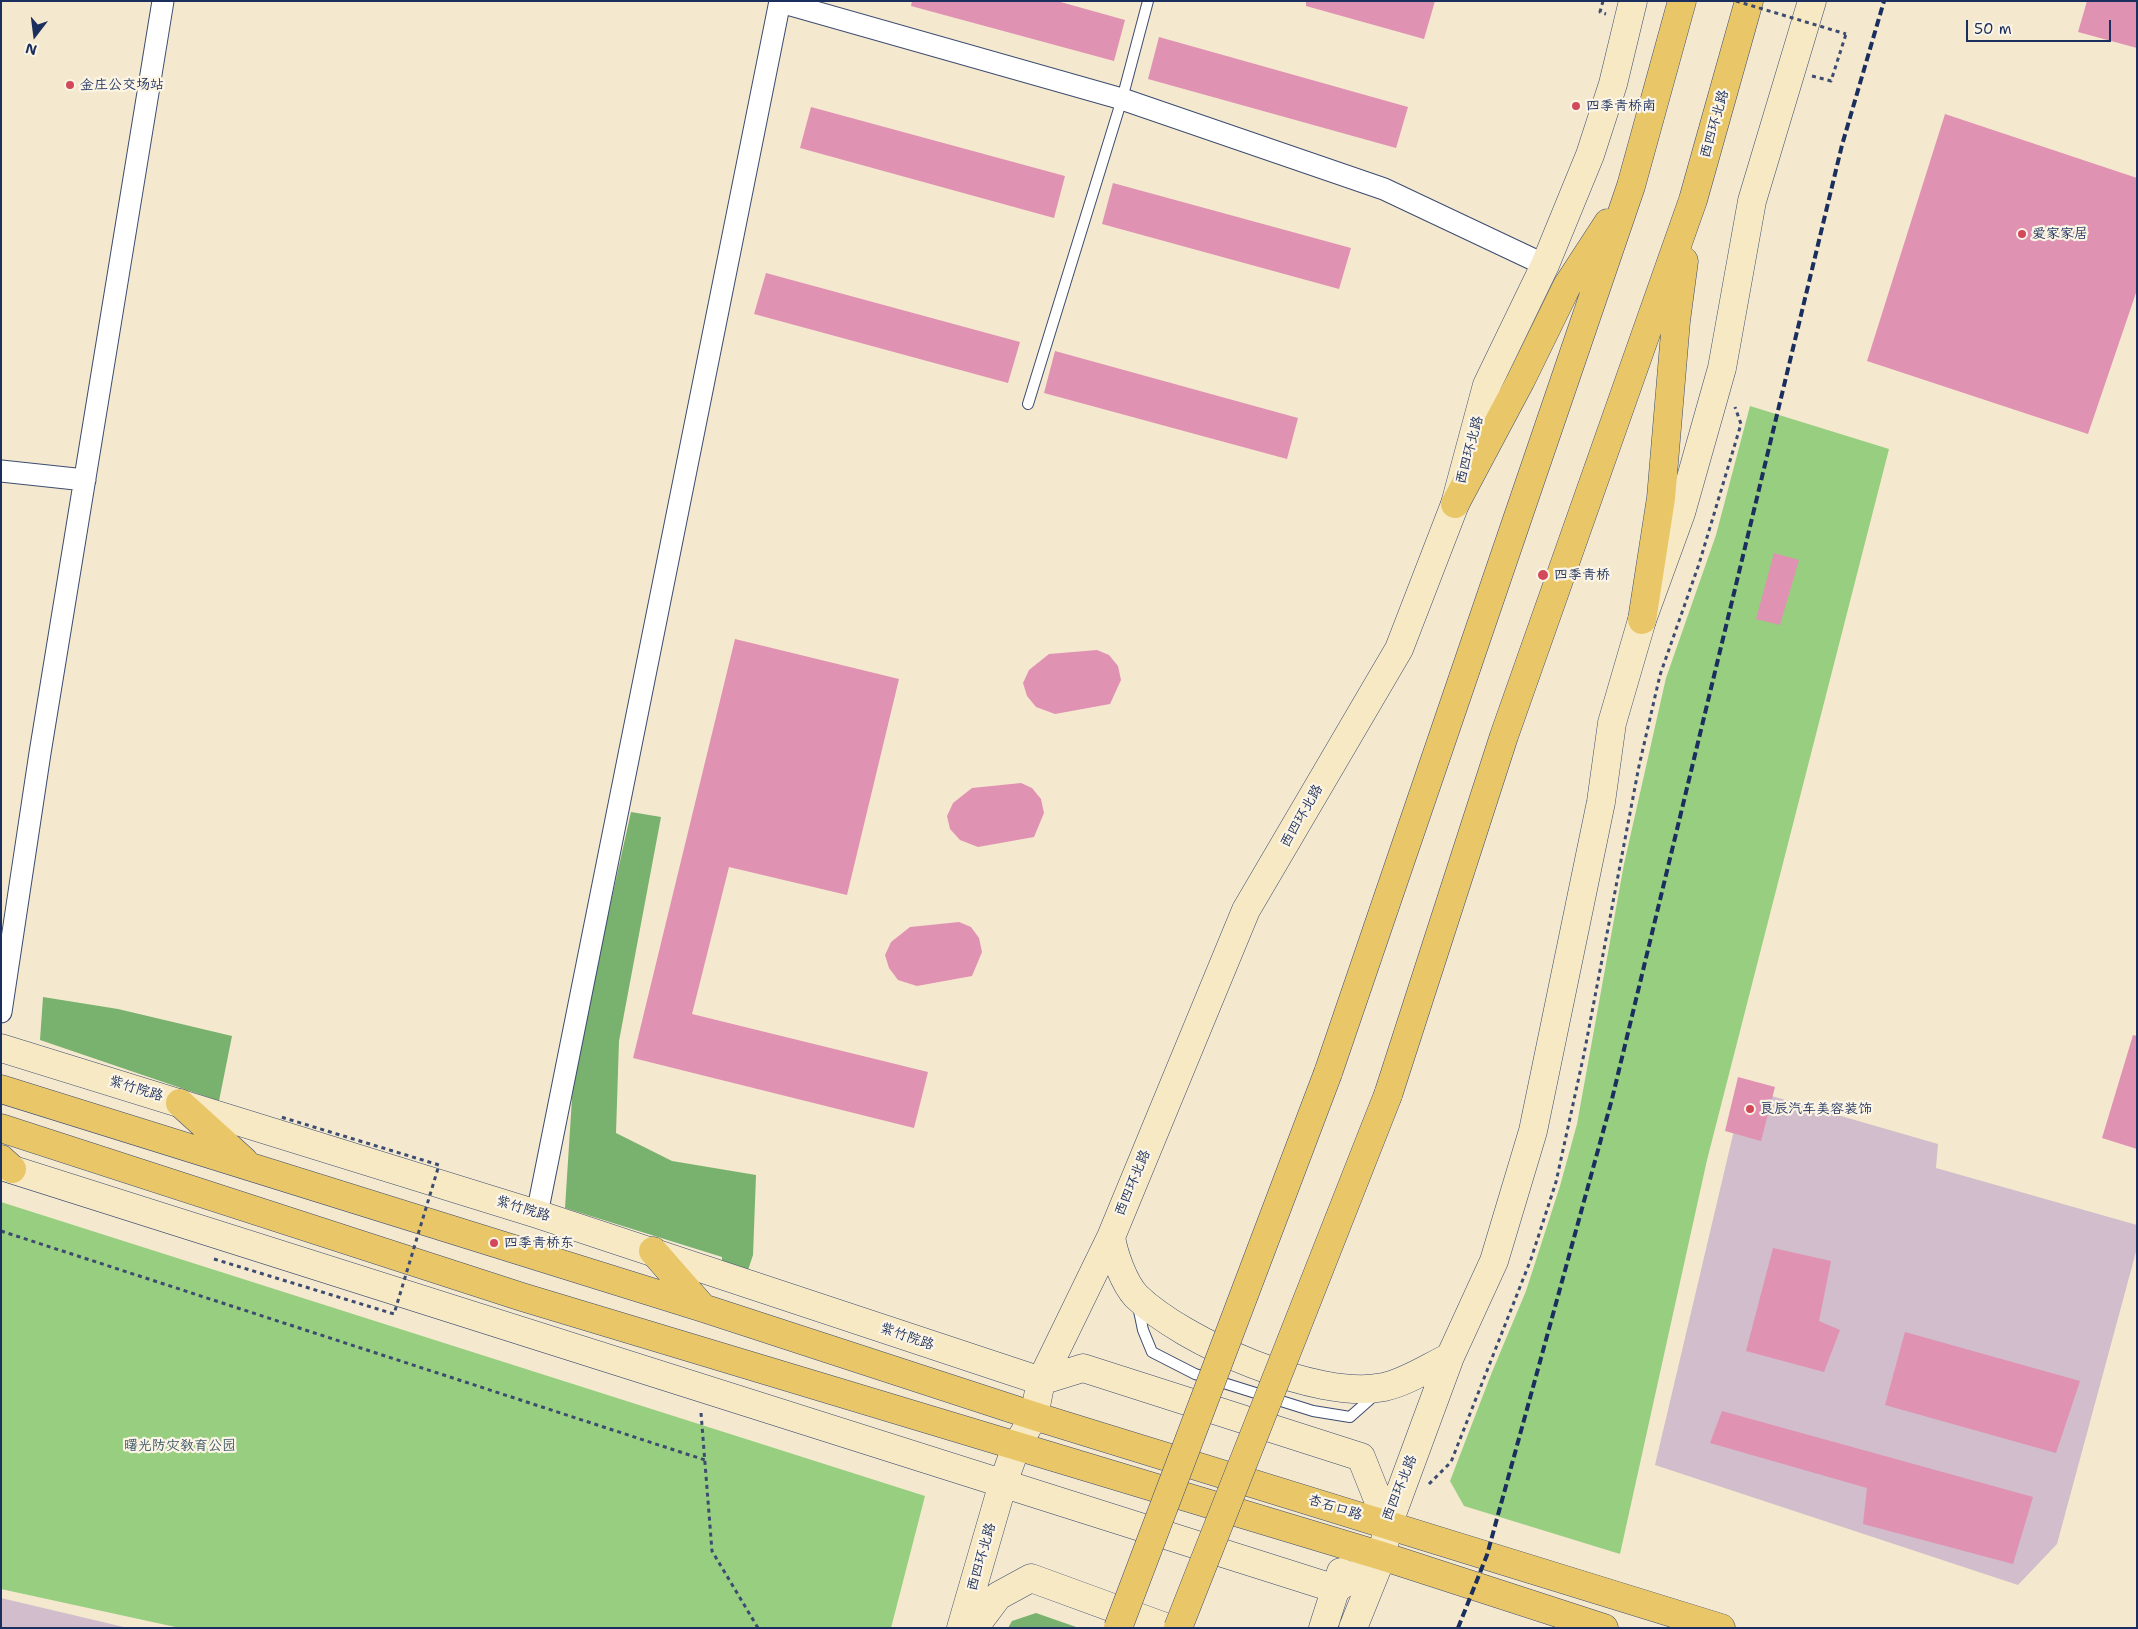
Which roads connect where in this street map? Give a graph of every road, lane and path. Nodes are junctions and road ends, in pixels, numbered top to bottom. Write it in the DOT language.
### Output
graph roads {
  1 [pos="163,1"];
  2 [pos="1148,1"];
  3 [pos="1603,1"];
  4 [pos="1633,1"];
  5 [pos="1682,1"];
  6 [pos="1736,1"];
  7 [pos="1749,1"];
  8 [pos="1812,1"];
  9 [pos="780,2"];
  10 [pos="1600,12"];
  11 [pos="1831,81"];
  12 [pos="1122,99"];
  13 [pos="1631,186"];
  14 [pos="1693,200"];
  15 [pos="1545,265"];
  16 [pos="1028,404"];
  17 [pos="1734,405"];
  18 [pos="1,471"];
  19 [pos="85,480"];
  20 [pos="1455,504"];
  21 [pos="1642,620"];
  22 [pos="1,1012"];
  23 [pos="1,1048"];
  24 [pos="1,1089"];
  25 [pos="180,1103"];
  26 [pos="281,1117"];
  27 [pos="1,1128"];
  28 [pos="5,1165"];
  29 [pos="251,1167"];
  30 [pos="537,1214"];
  31 [pos="1,1232"];
  32 [pos="1111,1237"];
  33 [pos="653,1251"];
  34 [pos="214,1259"];
  35 [pos="703,1308"];
  36 [pos="1450,1357"];
  37 [pos="1041,1382"];
  38 [pos="701,1407"];
  39 [pos="1034,1416"];
  40 [pos="1016,1447"];
  41 [pos="705,1460"];
  42 [pos="1003,1482"];
  43 [pos="1423,1490"];
  44 [pos="1388,1525"];
  45 [pos="1348,1547"];
  46 [pos="1382,1556"];
  47 [pos="1336,1590"];
  48 [pos="758,1628"];
  49 [pos="961,1628"];
  50 [pos="974,1628"];
  51 [pos="1118,1628"];
  52 [pos="1168,1628"];
  53 [pos="1178,1628"];
  54 [pos="1323,1628"];
  55 [pos="1353,1628"];
  56 [pos="1604,1628"];
  57 [pos="1721,1628"];
  1 -- 19 [label="street"];
  2 -- 12 [label="lane"];
  3 -- 10 [label="path"];
  4 -- 15 [label="street, 西四环北路"];
  5 -- 13 [label="main road"];
  6 -- 11 [label="path, bridge"];
  7 -- 14 [label="main road, 西四环北路"];
  8 -- 21 [label="street, 西四环北路"];
  9 -- 12 [label="street"];
  9 -- 30 [label="street"];
  12 -- 15 [label="street"];
  12 -- 16 [label="lane"];
  13 -- 20 [label="main road"];
  13 -- 51 [label="main road, bridge"];
  14 -- 21 [label="main road"];
  14 -- 53 [label="main road, 西四环北路, bridge"];
  15 -- 20 [label="street, 西四环北路"];
  17 -- 43 [label="path"];
  18 -- 19 [label="street"];
  19 -- 22 [label="street"];
  20 -- 32 [label="street, 西四环北路"];
  21 -- 36 [label="street, 西四环北路"];
  23 -- 25 [label="street, 紫竹院路"];
  24 -- 29 [label="main road"];
  25 -- 29 [label="main road"];
  25 -- 30 [label="street, 紫竹院路"];
  26 -- 34 [label="path, bridge"];
  27 -- 40 [label="main road"];
  28 -- 42 [label="street"];
  29 -- 35 [label="main road"];
  30 -- 33 [label="street, 紫竹院路"];
  31 -- 41 [label="path"];
  32 -- 36 [label="street"];
  32 -- 37 [label="street, 西四环北路"];
  33 -- 35 [label="main road"];
  33 -- 37 [label="street, 紫竹院路"];
  35 -- 39 [label="main road"];
  36 -- 44 [label="street, 西四环北路"];
  37 -- 39 [label="street, 西四环北路"];
  37 -- 44 [label="street"];
  38 -- 41 [label="path"];
  39 -- 40 [label="street, 西四环北路"];
  39 -- 44 [label="main road, 杏石口路"];
  40 -- 42 [label="street, 西四环北路"];
  40 -- 45 [label="main road"];
  41 -- 48 [label="path"];
  42 -- 47 [label="street"];
  42 -- 49 [label="street, 西四环北路"];
  44 -- 45 [label="street, 西四环北路"];
  44 -- 46 [label="street"];
  44 -- 57 [label="main road, 杏石口路"];
  45 -- 46 [label="main road"];
  45 -- 47 [label="street"];
  46 -- 47 [label="street"];
  46 -- 55 [label="street"];
  46 -- 56 [label="main road"];
  47 -- 54 [label="street"];
  50 -- 52 [label="street"];
}
